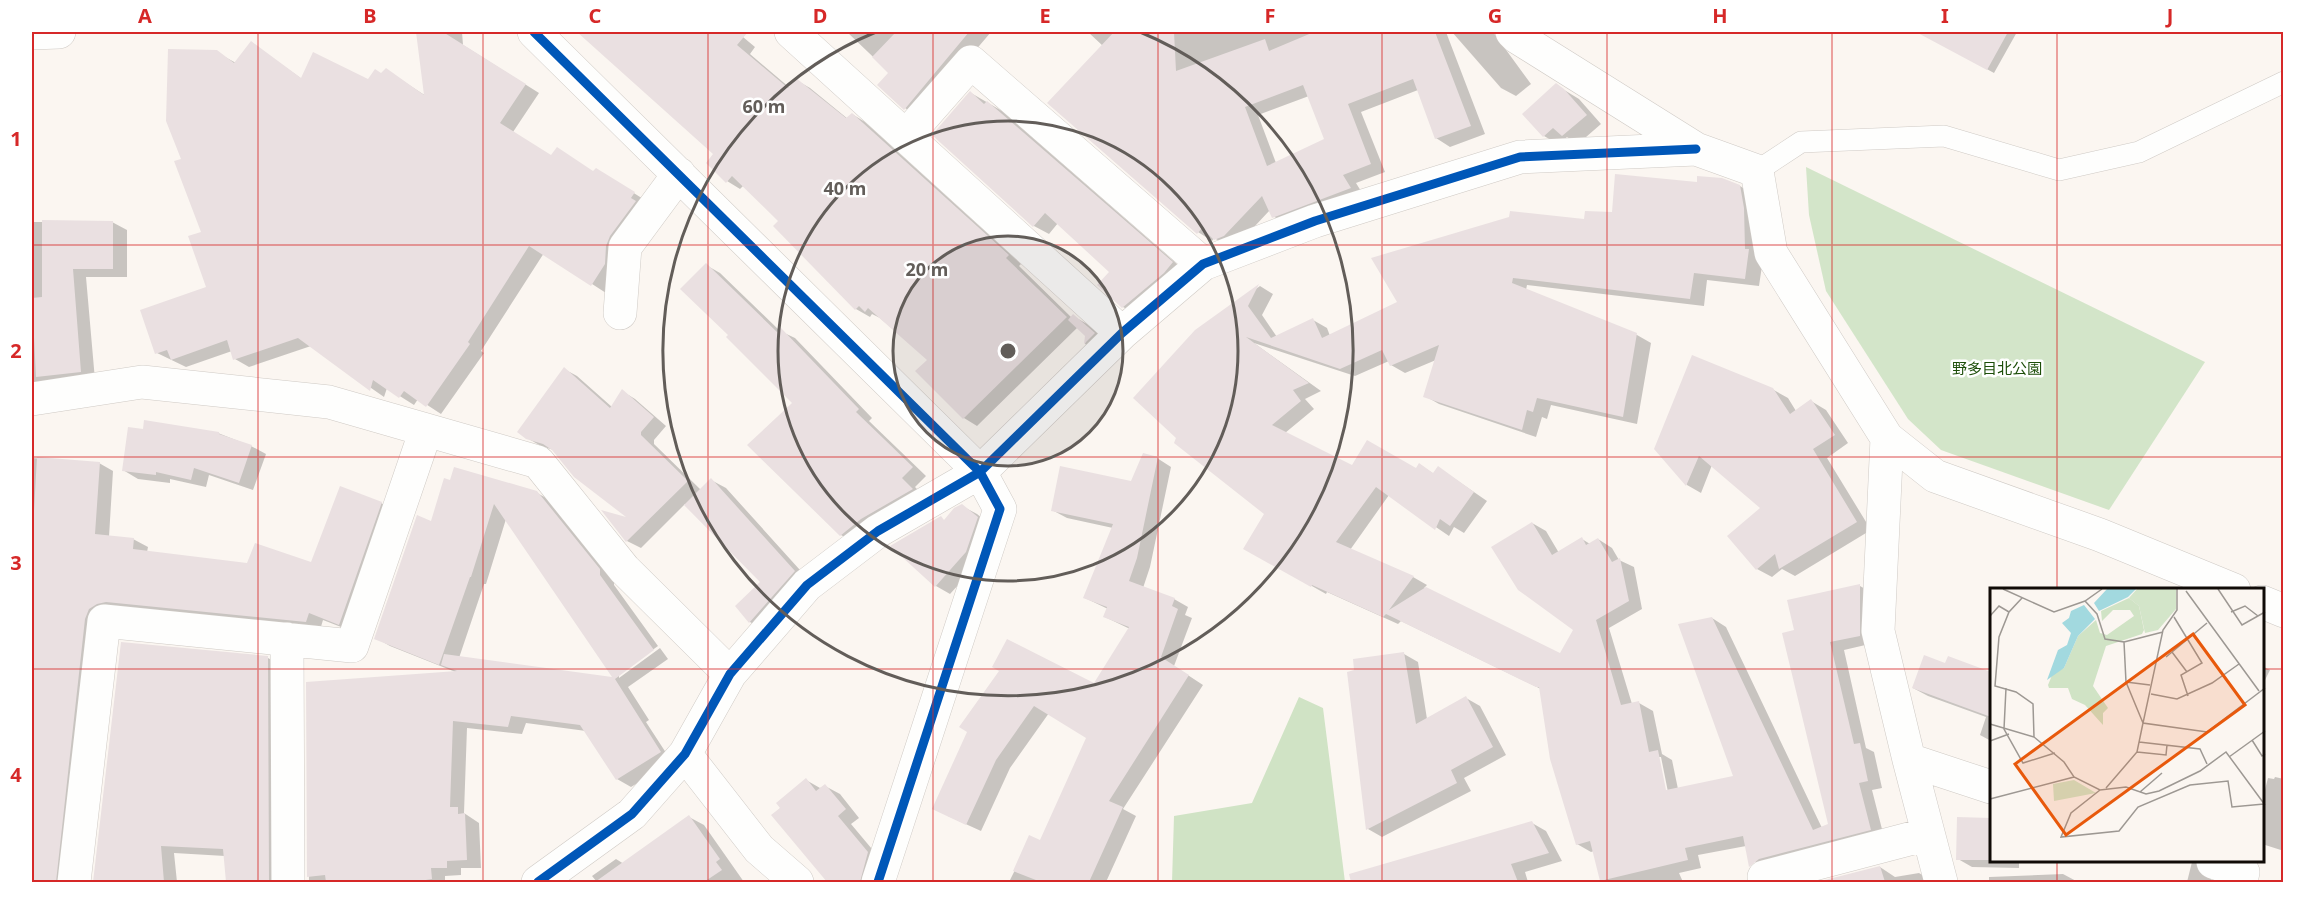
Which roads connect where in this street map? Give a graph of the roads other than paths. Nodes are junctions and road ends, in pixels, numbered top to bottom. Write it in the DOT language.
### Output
graph roads {
  1 [pos="59,32"];
  2 [pos="534,32"];
  3 [pos="791,32"];
  4 [pos="1512,32"];
  5 [pos="32,33"];
  6 [pos="2283,82"];
  7 [pos="906,136"];
  8 [pos="1696,149"];
  9 [pos="1757,171"];
  10 [pos="679,174"];
  11 [pos="1203,264"];
  12 [pos="620,313"];
  13 [pos="1122,333"];
  14 [pos="32,399"];
  15 [pos="426,430"];
  16 [pos="1887,438"];
  17 [pos="980,472"];
  18 [pos="2229,588"];
  19 [pos="2264,603"];
  20 [pos="2283,611"];
  21 [pos="287,639"];
  22 [pos="730,674"];
  23 [pos="685,754"];
  24 [pos="1909,760"];
  25 [pos="1990,787"];
  26 [pos="1928,834"];
  27 [pos="2218,863"];
  28 [pos="1764,877"];
  29 [pos="74,882"];
  30 [pos="288,882"];
  31 [pos="538,882"];
  32 [pos="797,882"];
  33 [pos="878,882"];
  34 [pos="1941,882"];
  35 [pos="2241,882"];
  1 -- 5 [label="street"];
  2 -- 10 [label="street"];
  3 -- 7 [label="street"];
  4 -- 8 [label="street"];
  6 -- 9 [label="lane"];
  7 -- 11 [label="street"];
  7 -- 13 [label="street"];
  8 -- 9 [label="street"];
  8 -- 11 [label="street"];
  9 -- 16 [label="street"];
  10 -- 12 [label="street"];
  10 -- 17 [label="street"];
  11 -- 13 [label="street"];
  13 -- 17 [label="street"];
  14 -- 15 [label="street"];
  15 -- 21 [label="street"];
  15 -- 22 [label="street"];
  16 -- 18 [label="street"];
  16 -- 24 [label="street"];
  17 -- 22 [label="street"];
  17 -- 33 [label="street"];
  19 -- 20 [label="street"];
  21 -- 29 [label="street"];
  21 -- 30 [label="street"];
  22 -- 23 [label="street"];
  23 -- 31 [label="street"];
  23 -- 32 [label="street"];
  24 -- 25 [label="street"];
  24 -- 26 [label="street"];
  26 -- 28 [label="street"];
  26 -- 34 [label="street"];
  27 -- 35 [label="street"];
}
